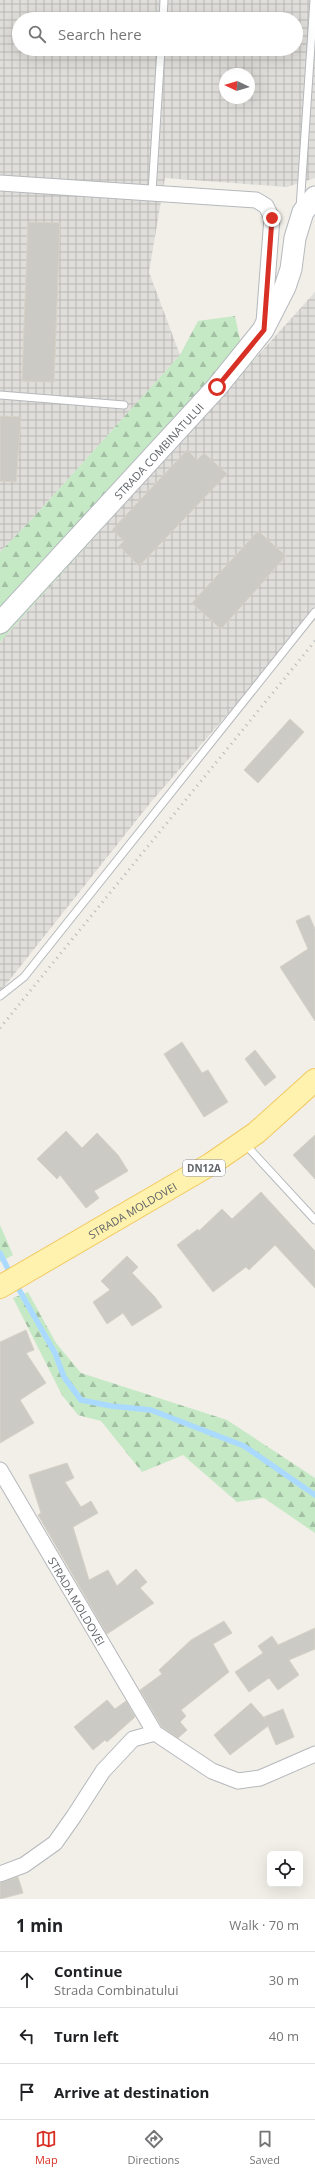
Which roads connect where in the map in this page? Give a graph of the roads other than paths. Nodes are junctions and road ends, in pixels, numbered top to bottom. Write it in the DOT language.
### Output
graph roads {
  1 [pos="164,0"];
  2 [pos="314,0"];
  3 [pos="163,12"];
  4 [pos="161,56"];
  5 [pos="0,183"];
  6 [pos="152,192"];
  7 [pos="315,197"];
  8 [pos="299,224"];
  9 [pos="264,330"];
  10 [pos="0,395"];
  11 [pos="124,405"];
  12 [pos="315,612"];
  13 [pos="0,623"];
  14 [pos="0,996"];
  15 [pos="315,1080"];
  16 [pos="243,1142"];
  17 [pos="315,1220"];
  18 [pos="0,1287"];
  19 [pos="0,1470"];
  20 [pos="155,1733"];
  21 [pos="315,1754"];
  22 [pos="0,1874"];
  1 -- 3 [label="lane"];
  2 -- 8 [label="lane"];
  4 -- 6 [label="lane"];
  5 -- 6 [label="street"];
  6 -- 9 [label="street"];
  7 -- 8 [label="street, STRADA COMBINATULUI"];
  8 -- 9 [label="street, STRADA COMBINATULUI"];
  9 -- 13 [label="street, STRADA COMBINATULUI"];
  10 -- 11 [label="lane"];
  12 -- 14 [label="lane"];
  15 -- 16 [label="main road, STRADA MOLDOVEI / DN12A"];
  16 -- 17 [label="lane"];
  16 -- 18 [label="main road, STRADA MOLDOVEI / DN12A"];
  19 -- 20 [label="street, STRADA MOLDOVEI"];
  20 -- 21 [label="street, STRADA MOLDOVEI"];
  20 -- 22 [label="street"];
}
